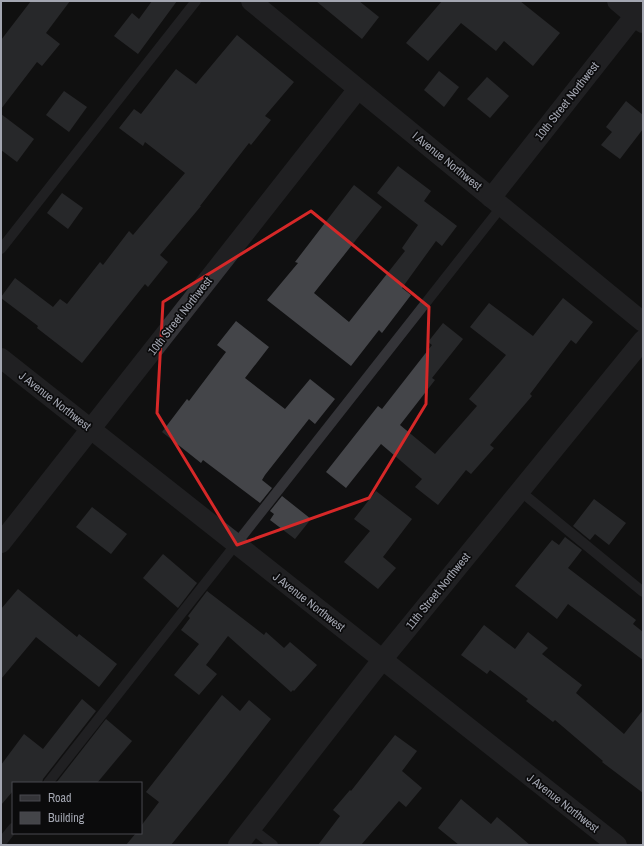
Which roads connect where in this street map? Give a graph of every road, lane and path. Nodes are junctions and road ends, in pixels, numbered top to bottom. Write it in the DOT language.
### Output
graph roads {
  1 [pos="196,1"];
  2 [pos="251,1"];
  3 [pos="617,1"];
  4 [pos="640,15"];
  5 [pos="358,89"];
  6 [pos="496,202"];
  7 [pos="1,249"];
  8 [pos="643,322"];
  9 [pos="643,340"];
  10 [pos="1,358"];
  11 [pos="90,429"];
  12 [pos="520,491"];
  13 [pos="1,543"];
  14 [pos="236,544"];
  15 [pos="643,592"];
  16 [pos="382,660"];
  17 [pos="49,782"];
  18 [pos="251,828"];
  19 [pos="12,829"];
  20 [pos="1,843"];
  21 [pos="238,845"];
  22 [pos="273,845"];
  23 [pos="616,845"];
  1 -- 7 [label="lane"];
  2 -- 5 [label="street, I Avenue Northwest"];
  3 -- 4 [label="street"];
  4 -- 6 [label="street, 10th Street Northwest"];
  5 -- 6 [label="street, I Avenue Northwest"];
  5 -- 11 [label="street, 10th Street Northwest"];
  6 -- 8 [label="street, I Avenue Northwest"];
  6 -- 14 [label="lane"];
  9 -- 12 [label="street, 11th Street Northwest"];
  10 -- 11 [label="street, J Avenue Northwest"];
  11 -- 13 [label="street, 10th Street Northwest"];
  11 -- 14 [label="street, J Avenue Northwest"];
  12 -- 15 [label="lane"];
  12 -- 16 [label="street, 11th Street Northwest"];
  14 -- 16 [label="street, J Avenue Northwest"];
  14 -- 17 [label="lane"];
  16 -- 18 [label="street, 11th Street Northwest"];
  16 -- 23 [label="street, J Avenue Northwest"];
  18 -- 21 [label="street, 11th Street Northwest"];
  18 -- 22 [label="lane"];
  19 -- 20 [label="lane"];
}
